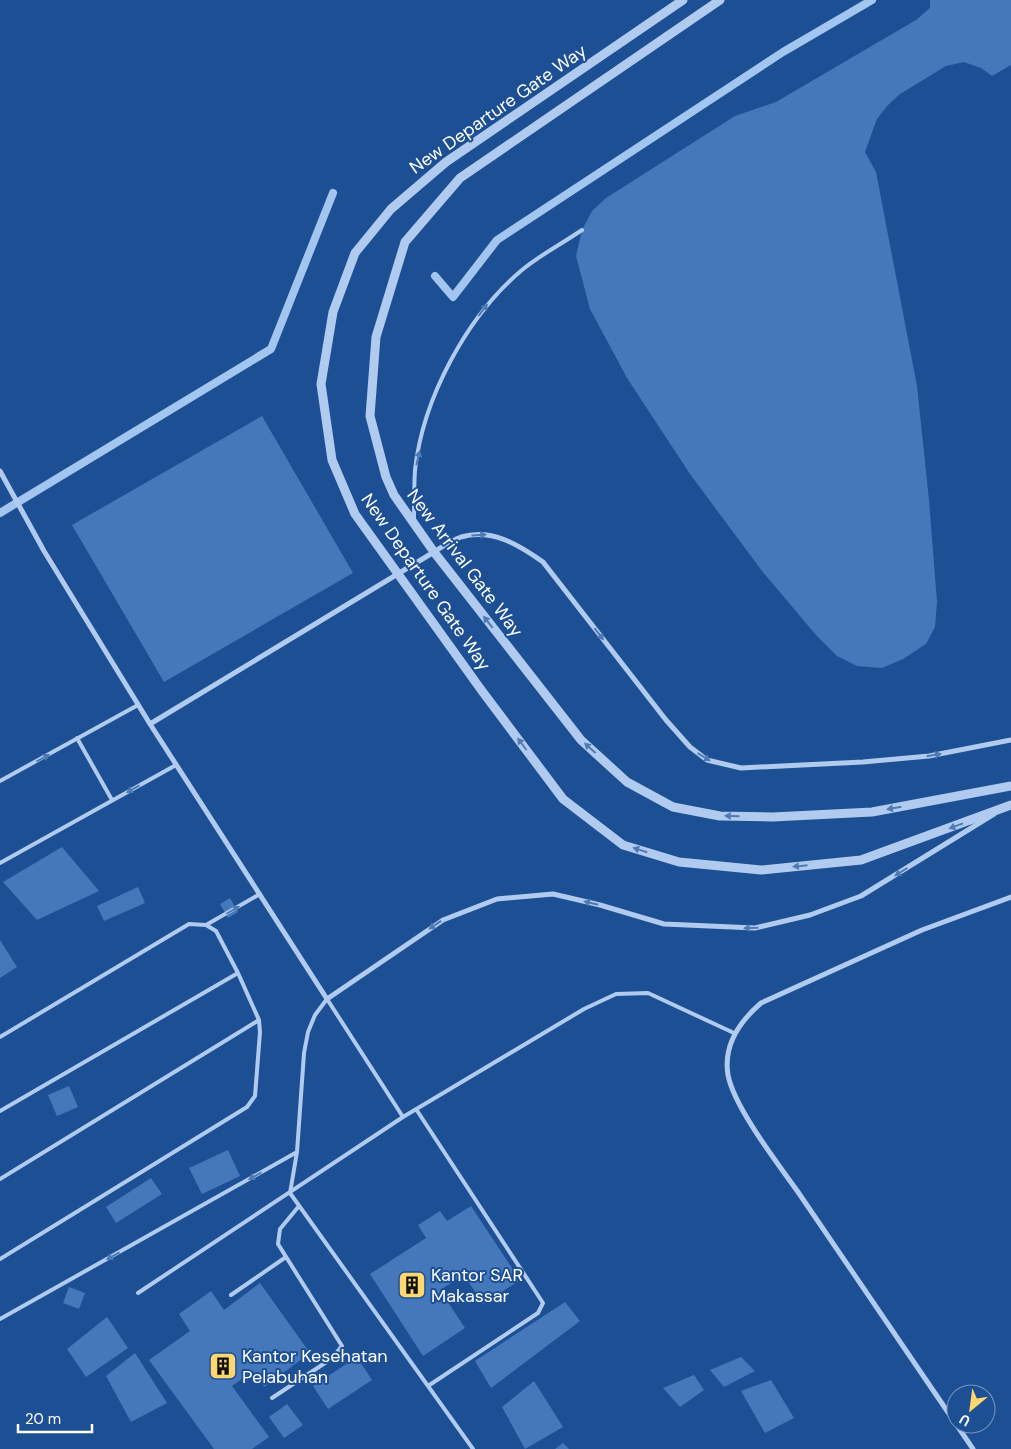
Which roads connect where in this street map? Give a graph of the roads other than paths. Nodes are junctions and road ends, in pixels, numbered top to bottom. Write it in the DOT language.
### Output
graph roads {
  1 [pos="683,0"];
  2 [pos="720,0"];
  3 [pos="582,230"];
  4 [pos="0,470"];
  5 [pos="414,524"];
  6 [pos="434,552"];
  7 [pos="138,705"];
  8 [pos="150,724"];
  9 [pos="77,738"];
  10 [pos="1011,740"];
  11 [pos="176,765"];
  12 [pos="0,781"];
  13 [pos="1011,786"];
  14 [pos="112,800"];
  15 [pos="1007,807"];
  16 [pos="0,863"];
  17 [pos="260,894"];
  18 [pos="1011,897"];
  19 [pos="206,925"];
  20 [pos="238,973"];
  21 [pos="327,999"];
  22 [pos="259,1020"];
  23 [pos="734,1033"];
  24 [pos="0,1037"];
  25 [pos="416,1109"];
  26 [pos="0,1110"];
  27 [pos="403,1117"];
  28 [pos="297,1152"];
  29 [pos="0,1179"];
  30 [pos="290,1193"];
  31 [pos="299,1206"];
  32 [pos="286,1256"];
  33 [pos="0,1259"];
  34 [pos="138,1293"];
  35 [pos="231,1295"];
  36 [pos="0,1319"];
  37 [pos="428,1386"];
  38 [pos="272,1398"];
  39 [pos="946,1409"];
  40 [pos="963,1434"];
  41 [pos="473,1449"];
  42 [pos="973,1449"];
  15 -- 1 [label="street, New Departure Gate Way, one-way"];
  2 -- 5 [label="street, New Arrival Gate Way"];
  5 -- 3 [label="lane, one-way"];
  4 -- 7 [label="street"];
  5 -- 6 [label="street, New Arrival Gate Way"];
  6 -- 8 [label="street"];
  6 -- 10 [label="street, one-way"];
  13 -- 6 [label="street, New Arrival Gate Way, one-way"];
  7 -- 8 [label="street"];
  7 -- 9 [label="lane"];
  8 -- 11 [label="street"];
  12 -- 9 [label="lane, one-way"];
  9 -- 14 [label="lane"];
  11 -- 14 [label="lane, one-way"];
  11 -- 17 [label="street"];
  14 -- 16 [label="lane"];
  15 -- 21 [label="street, one-way"];
  19 -- 17 [label="lane, one-way"];
  17 -- 21 [label="street"];
  18 -- 23 [label="street"];
  19 -- 20 [label="lane"];
  19 -- 24 [label="lane"];
  20 -- 22 [label="lane"];
  20 -- 26 [label="lane"];
  21 -- 27 [label="lane"];
  21 -- 28 [label="lane"];
  22 -- 29 [label="lane"];
  22 -- 33 [label="lane"];
  23 -- 25 [label="lane"];
  23 -- 39 [label="street"];
  25 -- 27 [label="lane"];
  25 -- 37 [label="lane"];
  27 -- 30 [label="lane"];
  28 -- 30 [label="lane"];
  28 -- 36 [label="lane, one-way"];
  30 -- 31 [label="lane"];
  30 -- 34 [label="lane"];
  31 -- 32 [label="lane"];
  31 -- 37 [label="lane"];
  32 -- 35 [label="lane"];
  32 -- 38 [label="lane"];
  37 -- 41 [label="lane"];
  40 -- 42 [label="street"];
}
